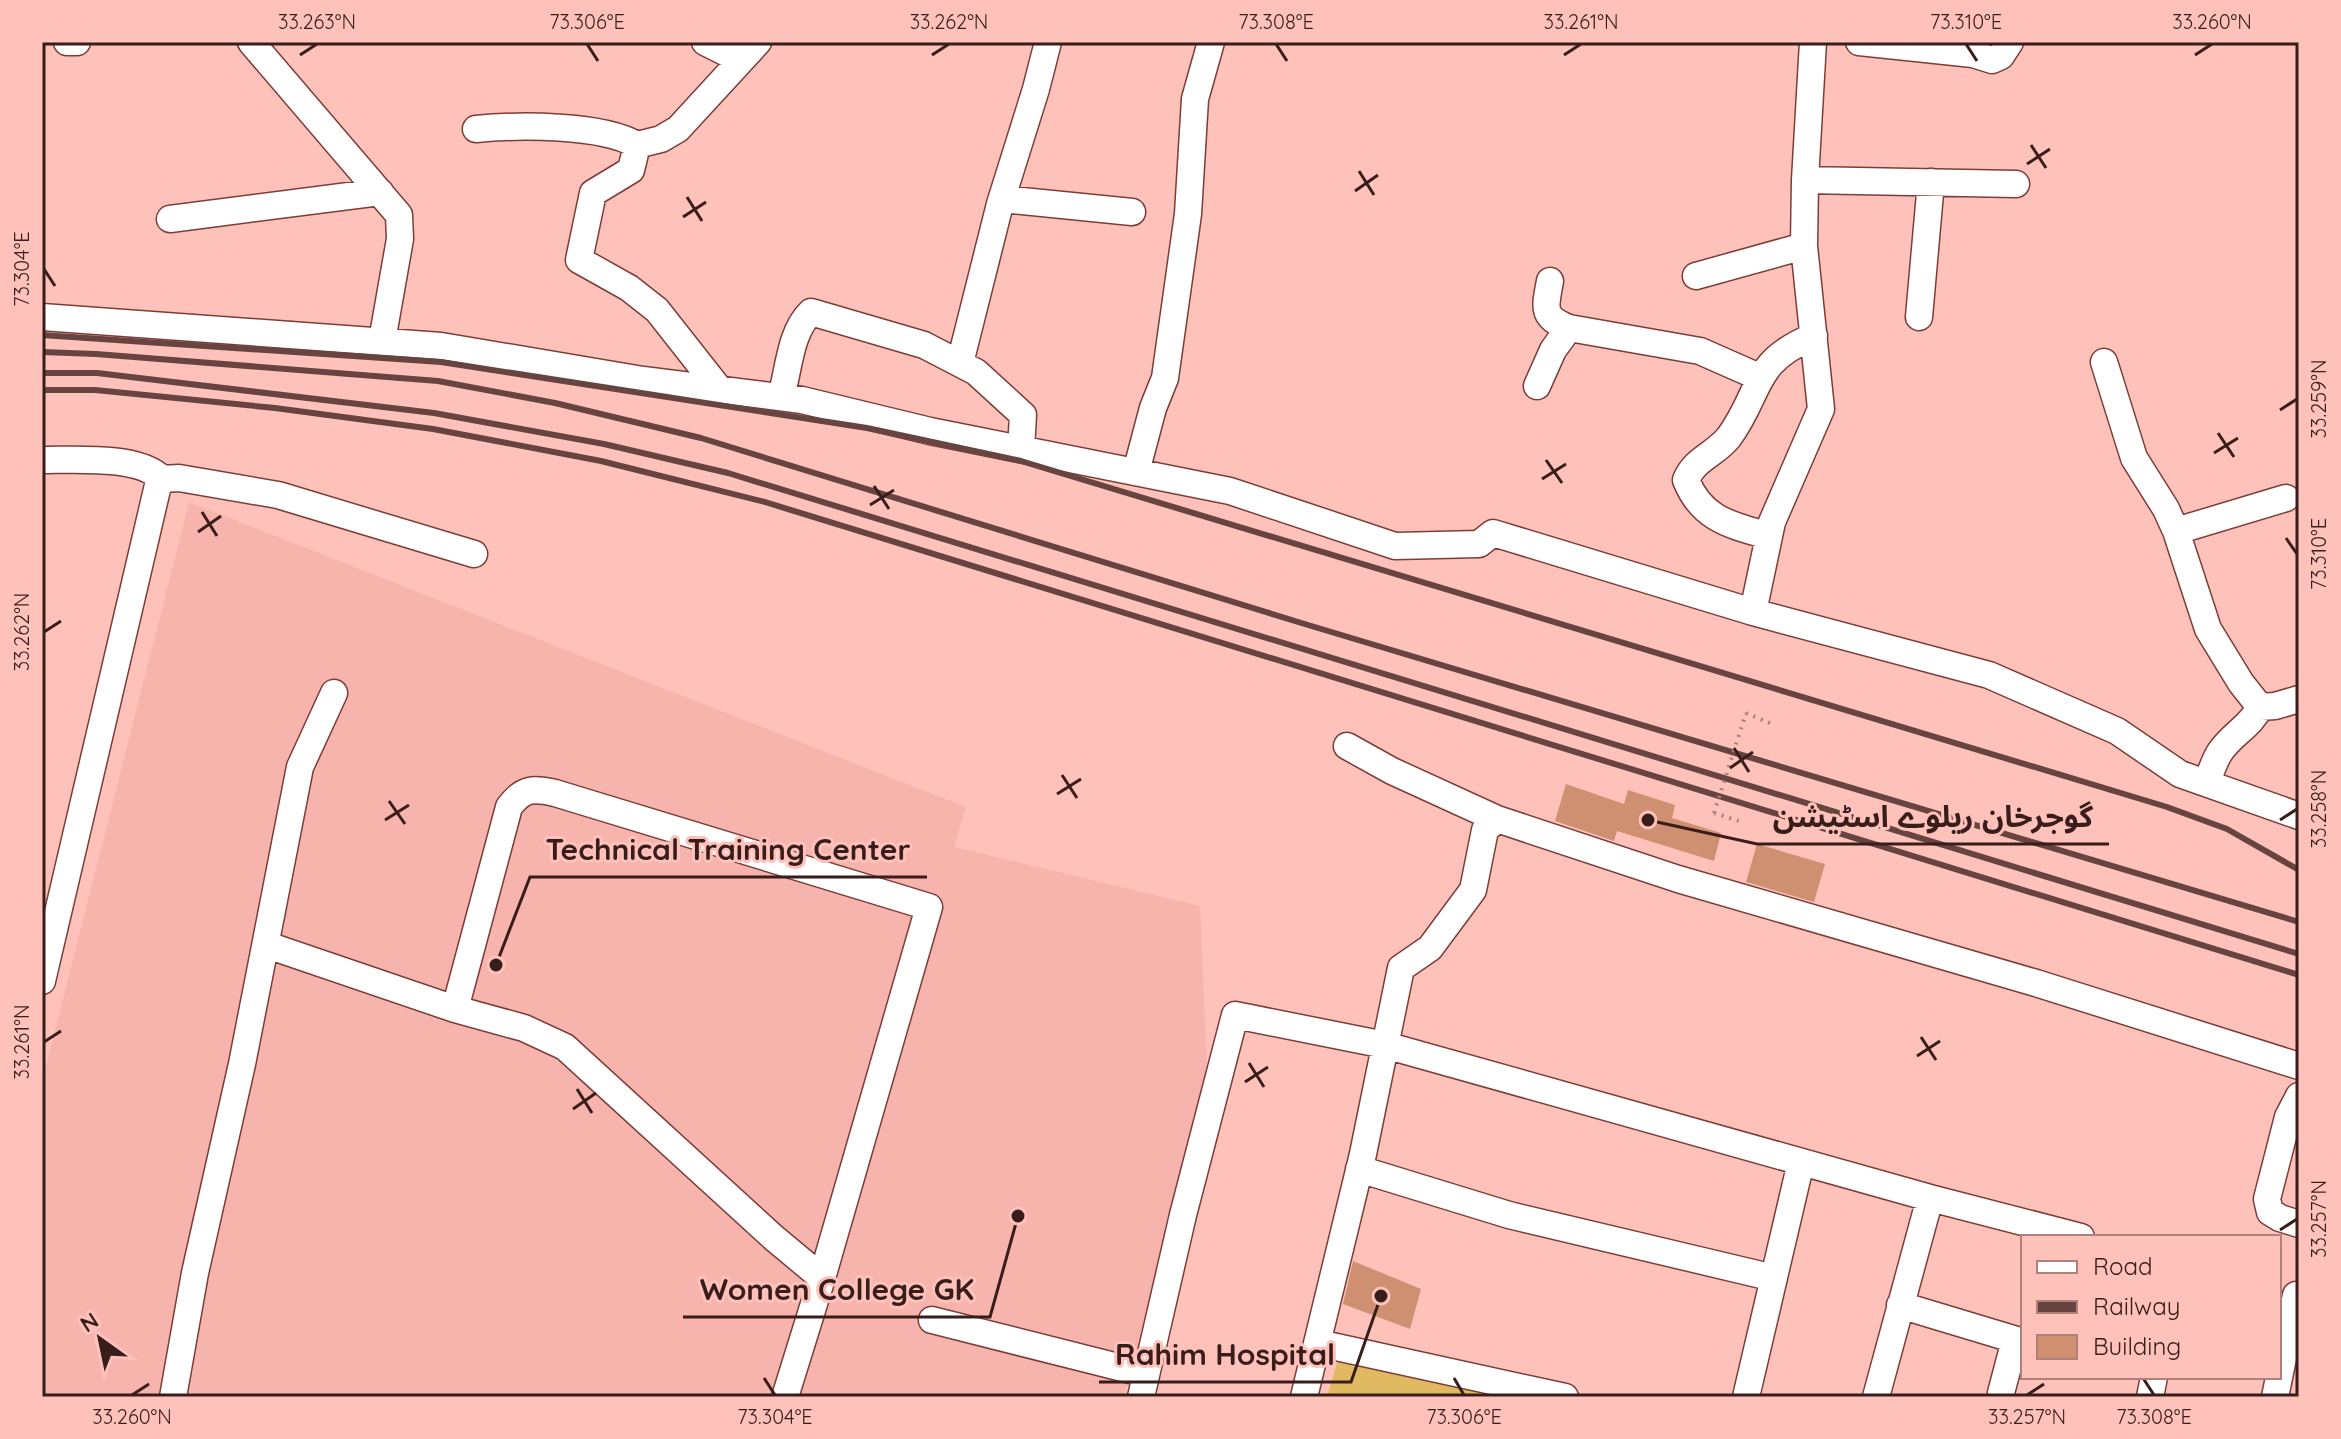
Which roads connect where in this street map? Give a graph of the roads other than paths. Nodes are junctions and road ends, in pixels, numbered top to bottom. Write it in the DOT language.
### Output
graph roads {
  1 [pos="67,42"];
  2 [pos="77,42"];
  3 [pos="251,42"];
  4 [pos="705,42"];
  5 [pos="1048,42"];
  6 [pos="1211,42"];
  7 [pos="1813,42"];
  8 [pos="1859,42"];
  9 [pos="2010,42"];
  10 [pos="750,51"];
  11 [pos="476,129"];
  12 [pos="637,145"];
  13 [pos="1805,180"];
  14 [pos="1931,182"];
  15 [pos="2016,184"];
  16 [pos="380,192"];
  17 [pos="1002,199"];
  18 [pos="1132,212"];
  19 [pos="170,219"];
  20 [pos="1804,246"];
  21 [pos="1696,276"];
  22 [pos="1550,281"];
  23 [pos="42,317"];
  24 [pos="1919,317"];
  25 [pos="1569,328"];
  26 [pos="1814,336"];
  27 [pos="382,341"];
  28 [pos="2104,362"];
  29 [pos="960,363"];
  30 [pos="1759,377"];
  31 [pos="1537,386"];
  32 [pos="720,390"];
  33 [pos="781,397"];
  34 [pos="1021,449"];
  35 [pos="42,460"];
  36 [pos="1136,472"];
  37 [pos="162,479"];
  38 [pos="2286,498"];
  39 [pos="2176,531"];
  40 [pos="1769,536"];
  41 [pos="474,554"];
  42 [pos="1753,612"];
  43 [pos="334,693"];
  44 [pos="2299,699"];
  45 [pos="2260,707"];
  46 [pos="1347,746"];
  47 [pos="2206,783"];
  48 [pos="2299,816"];
  49 [pos="1497,819"];
  50 [pos="53,881"];
  51 [pos="267,945"];
  52 [pos="42,981"];
  53 [pos="455,1009"];
  54 [pos="1385,1045"];
  55 [pos="2299,1066"];
  56 [pos="2299,1096"];
  57 [pos="1801,1162"];
  58 [pos="1359,1169"];
  59 [pos="1930,1198"];
  60 [pos="2299,1224"];
  61 [pos="2073,1235"];
  62 [pos="822,1278"];
  63 [pos="1774,1278"];
  64 [pos="2291,1294"];
  65 [pos="1900,1305"];
  66 [pos="932,1320"];
  67 [pos="2019,1341"];
  68 [pos="1318,1343"];
  69 [pos="2281,1358"];
  70 [pos="1144,1386"];
  71 [pos="2005,1396"];
  72 [pos="173,1397"];
  73 [pos="785,1397"];
  74 [pos="1304,1397"];
  75 [pos="1565,1397"];
  76 [pos="1746,1397"];
  77 [pos="1876,1397"];
  1 -- 2 [label="street"];
  3 -- 16 [label="street"];
  4 -- 10 [label="street"];
  5 -- 17 [label="street"];
  6 -- 36 [label="street"];
  7 -- 13 [label="street"];
  8 -- 9 [label="street"];
  10 -- 12 [label="street"];
  11 -- 12 [label="street"];
  12 -- 32 [label="street"];
  13 -- 14 [label="street"];
  13 -- 20 [label="street"];
  14 -- 15 [label="street"];
  14 -- 24 [label="street"];
  16 -- 19 [label="street"];
  16 -- 27 [label="street"];
  17 -- 18 [label="street"];
  17 -- 29 [label="street"];
  20 -- 21 [label="street"];
  20 -- 26 [label="street"];
  22 -- 25 [label="street"];
  23 -- 27 [label="street"];
  25 -- 30 [label="street"];
  25 -- 31 [label="street"];
  26 -- 30 [label="street"];
  26 -- 40 [label="street"];
  27 -- 32 [label="street"];
  28 -- 39 [label="street"];
  29 -- 33 [label="street"];
  29 -- 34 [label="street"];
  30 -- 40 [label="street"];
  32 -- 33 [label="street"];
  33 -- 34 [label="street"];
  34 -- 36 [label="street"];
  35 -- 37 [label="street"];
  36 -- 42 [label="street"];
  37 -- 41 [label="street"];
  37 -- 50 [label="street"];
  38 -- 39 [label="street"];
  39 -- 45 [label="street"];
  40 -- 42 [label="street"];
  42 -- 47 [label="street"];
  43 -- 51 [label="street"];
  44 -- 45 [label="street"];
  45 -- 47 [label="street"];
  46 -- 49 [label="street"];
  47 -- 48 [label="street"];
  49 -- 54 [label="street"];
  49 -- 55 [label="street"];
  50 -- 52 [label="street"];
  51 -- 53 [label="street"];
  51 -- 72 [label="street"];
  53 -- 62 [label="street"];
  53 -- 62 [label="street"];
  54 -- 57 [label="street"];
  54 -- 58 [label="street"];
  54 -- 70 [label="street"];
  56 -- 60 [label="street"];
  57 -- 59 [label="street"];
  57 -- 63 [label="street"];
  58 -- 63 [label="street"];
  58 -- 68 [label="street"];
  59 -- 61 [label="street"];
  59 -- 65 [label="street"];
  62 -- 73 [label="street"];
  63 -- 76 [label="street"];
  64 -- 69 [label="street"];
  65 -- 67 [label="street"];
  65 -- 77 [label="street"];
  66 -- 70 [label="street"];
  67 -- 71 [label="street"];
  68 -- 74 [label="street"];
  68 -- 75 [label="street"];
}
